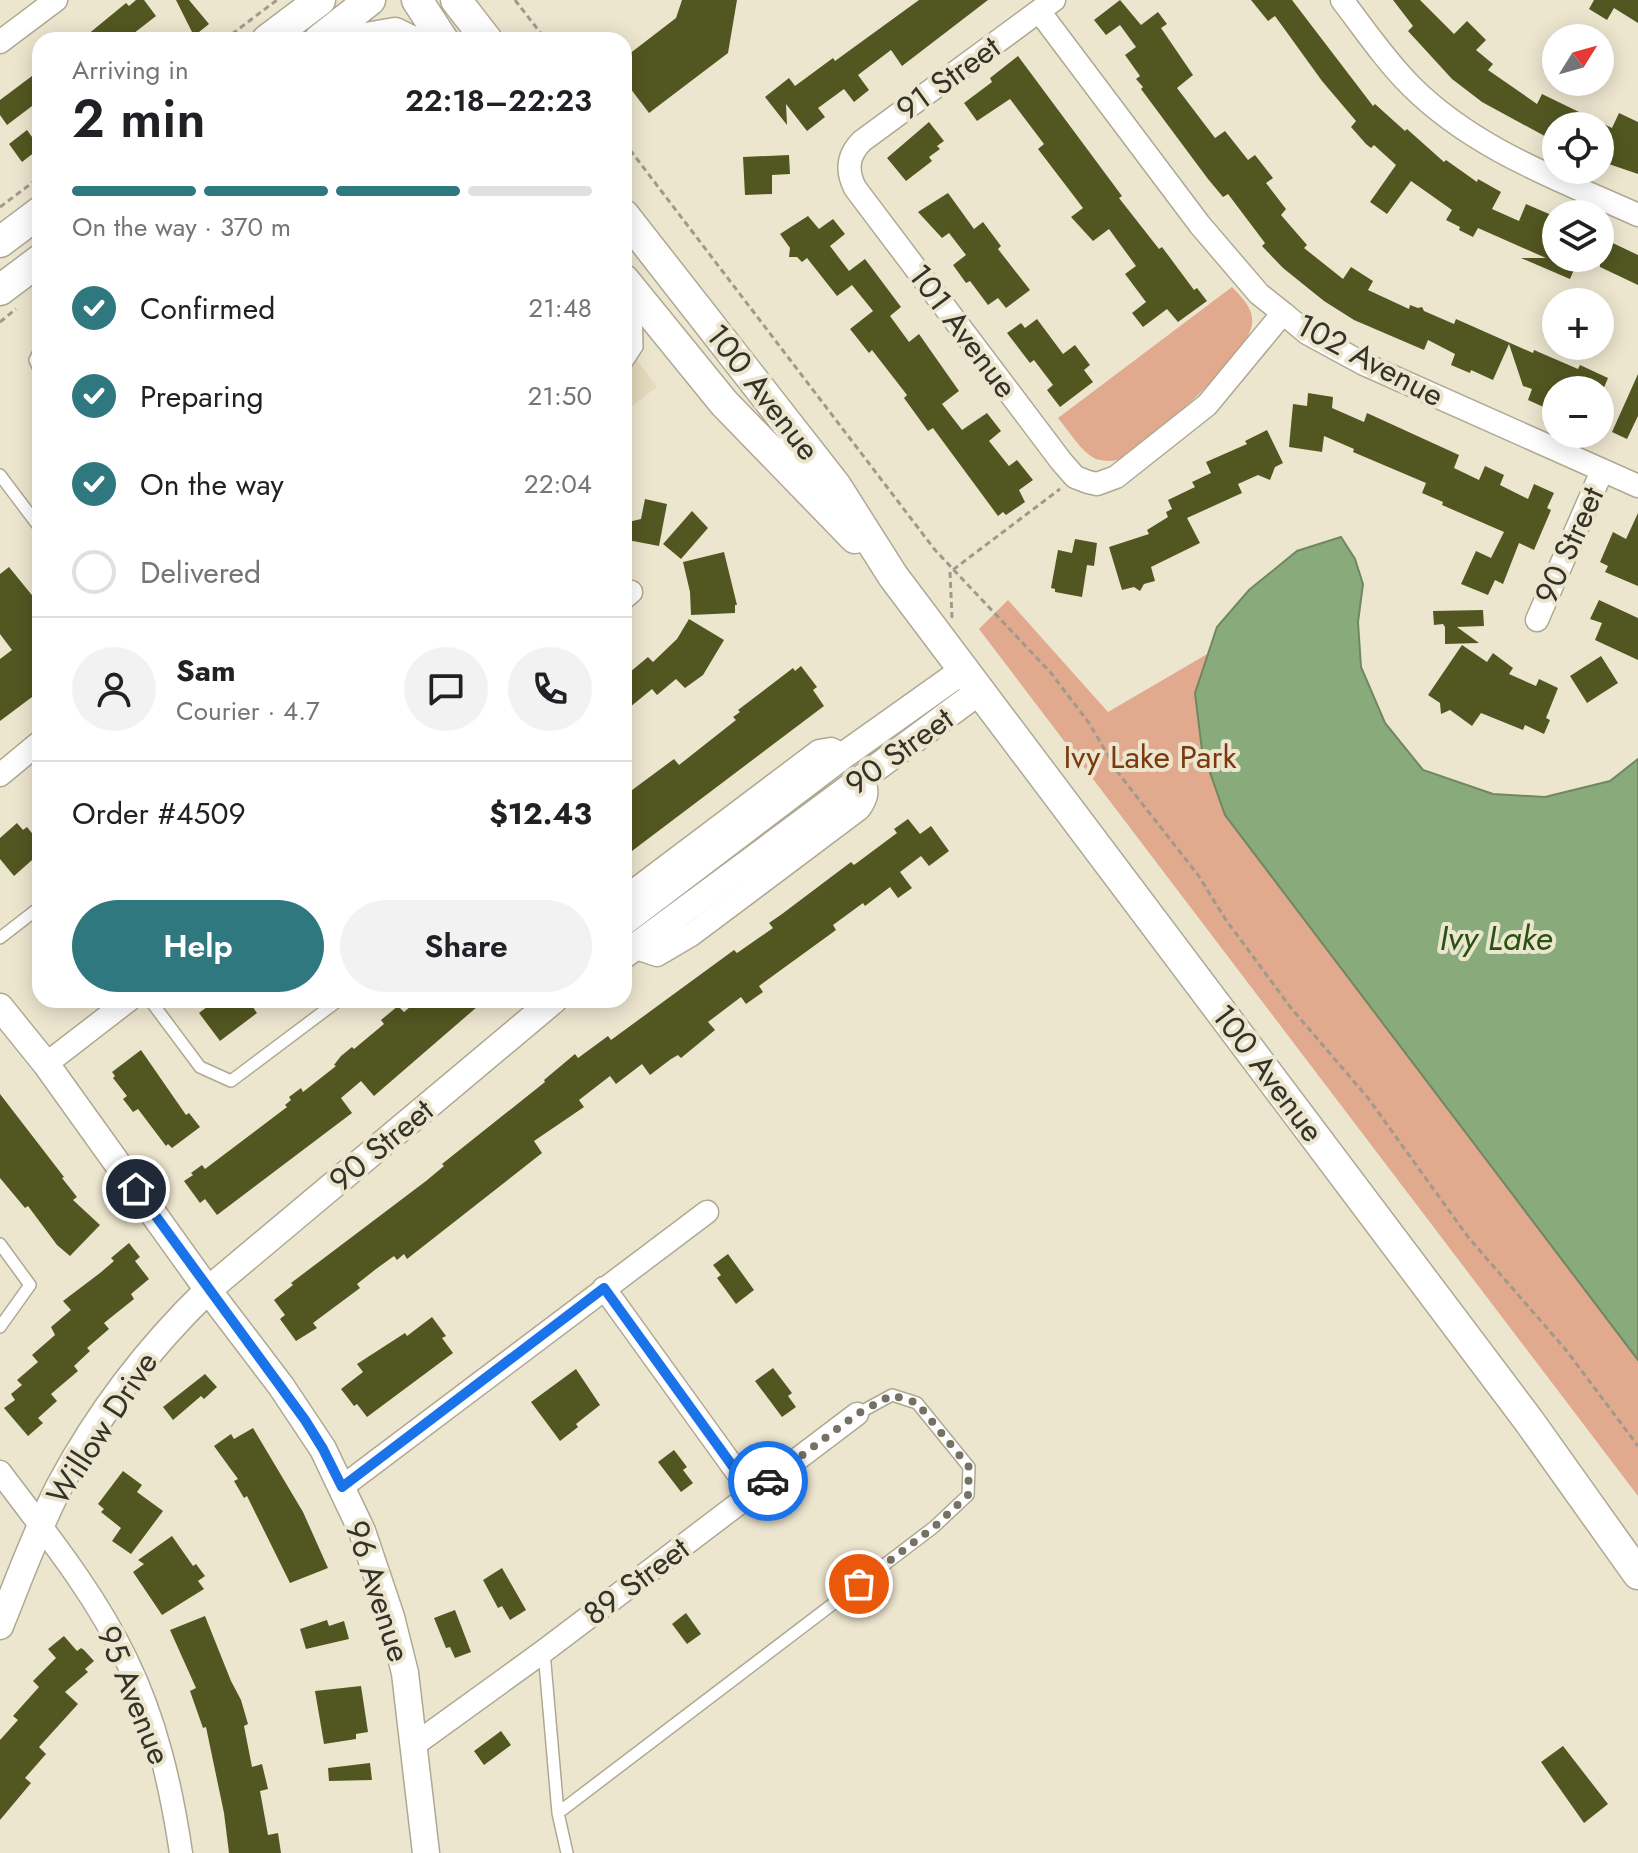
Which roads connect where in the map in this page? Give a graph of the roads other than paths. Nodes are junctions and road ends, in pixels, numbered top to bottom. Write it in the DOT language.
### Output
graph roads {
  1 [pos="56,0"];
  2 [pos="320,0"];
  3 [pos="370,0"];
  4 [pos="417,0"];
  5 [pos="456,0"];
  6 [pos="1342,0"];
  7 [pos="1047,6"];
  8 [pos="278,32"];
  9 [pos="329,32"];
  10 [pos="438,32"];
  11 [pos="481,32"];
  12 [pos="0,42"];
  13 [pos="850,161"];
  14 [pos="1638,215"];
  15 [pos="32,218"];
  16 [pos="632,225"];
  17 [pos="0,242"];
  18 [pos="32,266"];
  19 [pos="0,290"];
  20 [pos="632,290"];
  21 [pos="632,305"];
  22 [pos="1283,313"];
  23 [pos="632,355"];
  24 [pos="1602,471"];
  25 [pos="0,475"];
  26 [pos="1638,486"];
  27 [pos="32,514"];
  28 [pos="893,576"];
  29 [pos="1537,620"];
  30 [pos="973,680"];
  31 [pos="32,749"];
  32 [pos="844,755"];
  33 [pos="0,775"];
  34 [pos="863,777"];
  35 [pos="632,892"];
  36 [pos="32,913"];
  37 [pos="0,938"];
  38 [pos="632,938"];
  39 [pos="632,938"];
  40 [pos="0,1007"];
  41 [pos="119,1008"];
  42 [pos="156,1008"];
  43 [pos="328,1008"];
  44 [pos="544,1008"];
  45 [pos="46,1064"];
  46 [pos="707,1212"];
  47 [pos="0,1244"];
  48 [pos="604,1288"];
  49 [pos="208,1290"];
  50 [pos="0,1327"];
  51 [pos="857,1414"];
  52 [pos="0,1472"];
  53 [pos="342,1487"];
  54 [pos="752,1493"];
  55 [pos="41,1527"];
  56 [pos="1638,1574"];
  57 [pos="0,1626"];
  58 [pos="544,1651"];
  59 [pos="414,1745"];
  60 [pos="558,1813"];
  61 [pos="181,1853"];
  62 [pos="426,1853"];
  63 [pos="567,1853"];
  1 -- 12 [label="street"];
  2 -- 8 [label="main road"];
  3 -- 9 [label="main road"];
  4 -- 10 [label="main road"];
  5 -- 11 [label="main road"];
  6 -- 14 [label="street"];
  7 -- 13 [label="street, 91 Street"];
  7 -- 22 [label="street, 102 Avenue"];
  13 -- 22 [label="street, 101 Avenue"];
  15 -- 17 [label="main road"];
  16 -- 28 [label="main road, 100 Avenue"];
  18 -- 19 [label="main road"];
  20 -- 28 [label="main road, 100 Avenue"];
  21 -- 23 [label="lane"];
  22 -- 24 [label="street, 102 Avenue"];
  24 -- 26 [label="street, 102 Avenue"];
  24 -- 29 [label="street, 90 Street"];
  25 -- 27 [label="lane"];
  28 -- 30 [label="main road, 100 Avenue"];
  30 -- 32 [label="street, 90 Street"];
  30 -- 34 [label="street, 90 Street"];
  30 -- 56 [label="main road, 100 Avenue"];
  31 -- 33 [label="street"];
  32 -- 34 [label="lane"];
  32 -- 35 [label="street"];
  32 -- 38 [label="street, 90 Street"];
  34 -- 39 [label="street, 90 Street"];
  36 -- 37 [label="lane"];
  40 -- 45 [label="street, 96 Avenue"];
  41 -- 45 [label="street"];
  42 -- 43 [label="lane"];
  44 -- 49 [label="street, 90 Street"];
  45 -- 49 [label="street, 96 Avenue"];
  46 -- 48 [label="street"];
  47 -- 50 [label="lane"];
  48 -- 53 [label="street"];
  48 -- 54 [label="street"];
  49 -- 53 [label="street, 96 Avenue"];
  49 -- 55 [label="street, Willow Drive"];
  51 -- 54 [label="street, 89 Street"];
  51 -- 60 [label="lane"];
  52 -- 55 [label="street, 95 Avenue"];
  53 -- 59 [label="street, 96 Avenue"];
  54 -- 58 [label="street, 89 Street"];
  55 -- 57 [label="street, Willow Drive"];
  55 -- 61 [label="street, 95 Avenue"];
  58 -- 59 [label="street, 89 Street"];
  58 -- 60 [label="lane"];
  59 -- 62 [label="street, 96 Avenue"];
  60 -- 63 [label="lane"];
}
